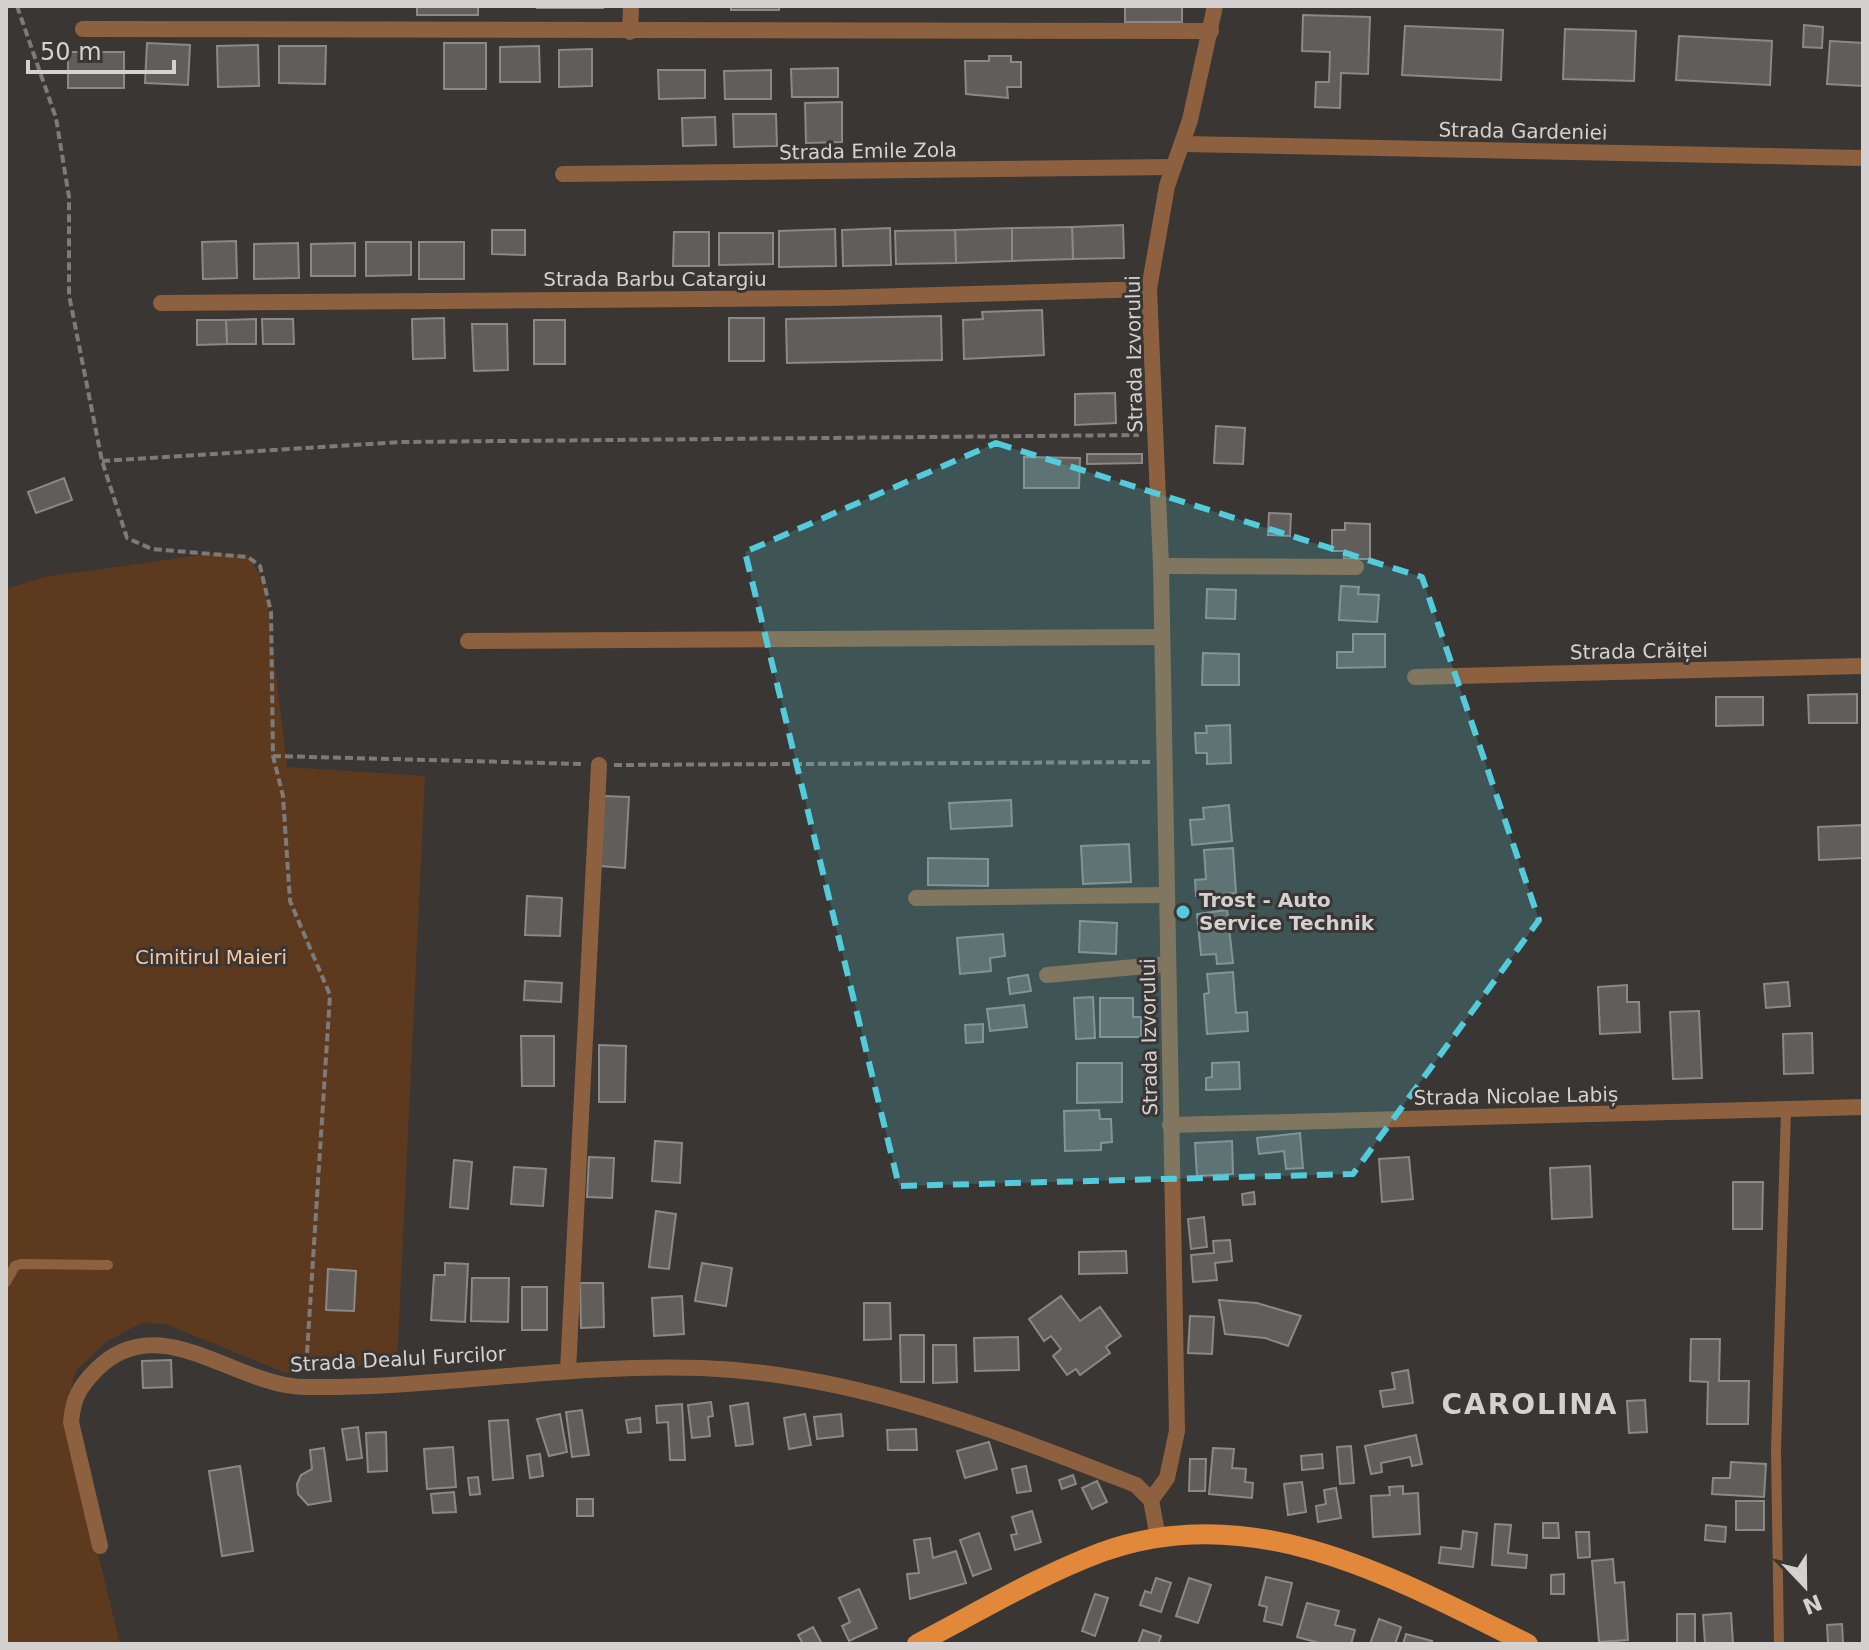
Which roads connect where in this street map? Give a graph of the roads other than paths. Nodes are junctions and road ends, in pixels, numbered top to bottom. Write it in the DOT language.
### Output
graph roads {
  1 [pos="631,6"];
  2 [pos="1215,6"];
  3 [pos="83,29"];
  4 [pos="1211,31"];
  5 [pos="630,32"];
  6 [pos="1183,144"];
  7 [pos="1863,158"];
  8 [pos="1173,167"];
  9 [pos="563,174"];
  10 [pos="1149,289"];
  11 [pos="161,303"];
  12 [pos="1161,566"];
  13 [pos="1356,567"];
  14 [pos="1162,637"];
  15 [pos="468,641"];
  16 [pos="1863,666"];
  17 [pos="1415,677"];
  18 [pos="599,765"];
  19 [pos="1166,895"];
  20 [pos="916,898"];
  21 [pos="1168,964"];
  22 [pos="1047,975"];
  23 [pos="1863,1107"];
  24 [pos="1786,1109"];
  25 [pos="1170,1125"];
  26 [pos="108,1265"];
  27 [pos="6,1282"];
  28 [pos="568,1370"];
  29 [pos="1151,1500"];
  30 [pos="1158,1538"];
  31 [pos="100,1546"];
  32 [pos="917,1644"];
  33 [pos="1528,1644"];
  34 [pos="1779,1644"];
  1 -- 5 [label="street"];
  2 -- 4 [label="street, Strada Izvorului"];
  3 -- 5 [label="street"];
  4 -- 5 [label="street"];
  4 -- 6 [label="street, Strada Izvorului"];
  6 -- 7 [label="street, Strada Gardeniei"];
  6 -- 8 [label="street, Strada Izvorului"];
  8 -- 9 [label="street, Strada Emile Zola"];
  8 -- 10 [label="street, Strada Izvorului"];
  10 -- 11 [label="street, Strada Barbu Catargiu"];
  10 -- 12 [label="street, Strada Izvorului"];
  12 -- 13 [label="street"];
  12 -- 14 [label="street, Strada Izvorului"];
  14 -- 15 [label="street"];
  14 -- 19 [label="street, Strada Izvorului"];
  16 -- 17 [label="street, Strada Crăiței"];
  18 -- 28 [label="street"];
  19 -- 20 [label="street"];
  19 -- 21 [label="street, Strada Izvorului"];
  21 -- 22 [label="street"];
  21 -- 25 [label="street, Strada Izvorului"];
  23 -- 24 [label="street, Strada Nicolae Labiș"];
  24 -- 25 [label="street, Strada Nicolae Labiș"];
  24 -- 34 [label="lane"];
  25 -- 29 [label="street, Strada Izvorului"];
  26 -- 27 [label="lane"];
  28 -- 29 [label="street, Strada Dealul Furcilor"];
  28 -- 31 [label="street, Strada Dealul Furcilor"];
  29 -- 30 [label="street"];
  30 -- 32 [label="main road"];
  30 -- 33 [label="main road"];
}
